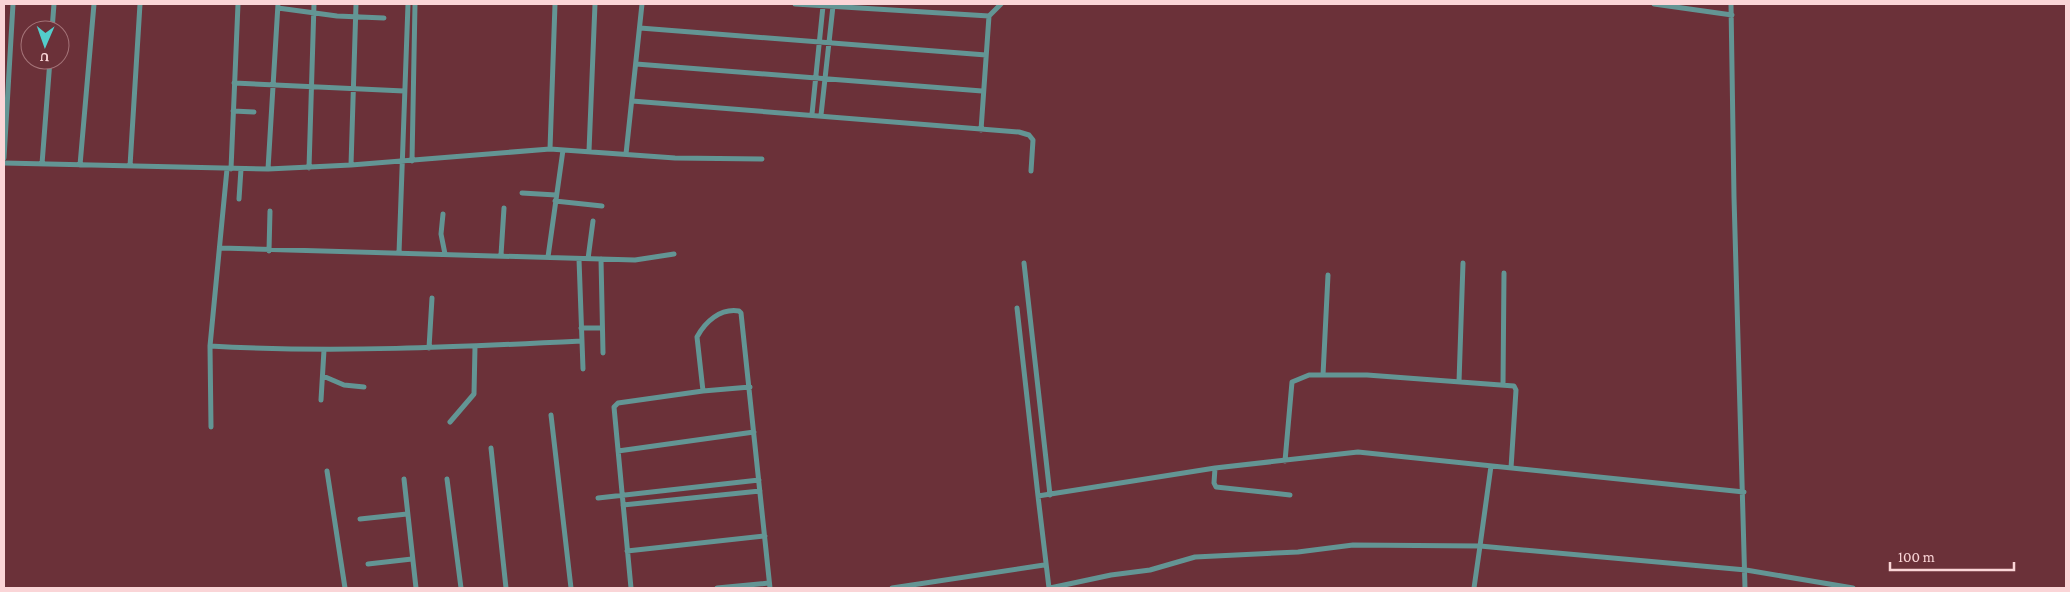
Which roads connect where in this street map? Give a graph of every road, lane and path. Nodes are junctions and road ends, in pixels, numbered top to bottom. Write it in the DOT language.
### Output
graph roads {
  1 [pos="13,4"];
  2 [pos="54,4"];
  3 [pos="94,4"];
  4 [pos="140,4"];
  5 [pos="238,4"];
  6 [pos="314,4"];
  7 [pos="356,4"];
  8 [pos="408,4"];
  9 [pos="415,4"];
  10 [pos="555,4"];
  11 [pos="596,4"];
  12 [pos="642,4"];
  13 [pos="795,4"];
  14 [pos="800,4"];
  15 [pos="1001,4"];
  16 [pos="1654,4"];
  17 [pos="1731,4"];
  18 [pos="278,6"];
  19 [pos="823,6"];
  20 [pos="833,6"];
  21 [pos="859,6"];
  22 [pos="314,13"];
  23 [pos="1732,15"];
  24 [pos="989,16"];
  25 [pos="356,17"];
  26 [pos="384,18"];
  27 [pos="53,20"];
  28 [pos="640,28"];
  29 [pos="819,41"];
  30 [pos="829,42"];
  31 [pos="986,55"];
  32 [pos="636,64"];
  33 [pos="405,68"];
  34 [pos="414,69"];
  35 [pos="49,70"];
  36 [pos="815,78"];
  37 [pos="825,79"];
  38 [pos="234,83"];
  39 [pos="273,85"];
  40 [pos="312,87"];
  41 [pos="353,89"];
  42 [pos="404,91"];
  43 [pos="982,91"];
  44 [pos="632,101"];
  45 [pos="233,111"];
  46 [pos="254,112"];
  47 [pos="812,114"];
  48 [pos="822,115"];
  49 [pos="980,130"];
  50 [pos="550,149"];
  51 [pos="563,150"];
  52 [pos="589,151"];
  53 [pos="626,154"];
  54 [pos="4,158"];
  55 [pos="762,159"];
  56 [pos="402,161"];
  57 [pos="412,161"];
  58 [pos="4,163"];
  59 [pos="42,164"];
  60 [pos="80,165"];
  61 [pos="350,165"];
  62 [pos="130,166"];
  63 [pos="309,168"];
  64 [pos="229,169"];
  65 [pos="241,169"];
  66 [pos="268,169"];
  67 [pos="1031,171"];
  68 [pos="522,193"];
  69 [pos="556,195"];
  70 [pos="239,199"];
  71 [pos="556,201"];
  72 [pos="602,206"];
  73 [pos="504,208"];
  74 [pos="270,211"];
  75 [pos="442,214"];
  76 [pos="593,221"];
  77 [pos="221,248"];
  78 [pos="269,251"];
  79 [pos="399,253"];
  80 [pos="445,254"];
  81 [pos="674,254"];
  82 [pos="501,255"];
  83 [pos="548,257"];
  84 [pos="579,259"];
  85 [pos="588,259"];
  86 [pos="601,259"];
  87 [pos="1024,263"];
  88 [pos="1463,263"];
  89 [pos="1504,273"];
  90 [pos="1328,275"];
  91 [pos="432,298"];
  92 [pos="1017,308"];
  93 [pos="581,328"];
  94 [pos="602,328"];
  95 [pos="582,341"];
  96 [pos="210,346"];
  97 [pos="475,347"];
  98 [pos="429,348"];
  99 [pos="324,350"];
  100 [pos="603,352"];
  101 [pos="584,369"];
  102 [pos="1323,375"];
  103 [pos="323,376"];
  104 [pos="1459,382"];
  105 [pos="1503,385"];
  106 [pos="364,387"];
  107 [pos="750,388"];
  108 [pos="703,391"];
  109 [pos="321,400"];
  110 [pos="551,415"];
  111 [pos="450,422"];
  112 [pos="211,427"];
  113 [pos="754,432"];
  114 [pos="491,448"];
  115 [pos="618,451"];
  116 [pos="1285,458"];
  117 [pos="1511,464"];
  118 [pos="1490,466"];
  119 [pos="1215,468"];
  120 [pos="327,471"];
  121 [pos="404,479"];
  122 [pos="447,479"];
  123 [pos="759,480"];
  124 [pos="760,491"];
  125 [pos="1744,492"];
  126 [pos="1050,494"];
  127 [pos="1290,495"];
  128 [pos="622,496"];
  129 [pos="1038,496"];
  130 [pos="598,498"];
  131 [pos="623,505"];
  132 [pos="407,514"];
  133 [pos="360,519"];
  134 [pos="765,536"];
  135 [pos="1480,546"];
  136 [pos="627,551"];
  137 [pos="412,559"];
  138 [pos="368,564"];
  139 [pos="1044,565"];
  140 [pos="1746,570"];
  141 [pos="769,585"];
  142 [pos="345,588"];
  143 [pos="416,588"];
  144 [pos="461,588"];
  145 [pos="506,588"];
  146 [pos="570,588"];
  147 [pos="631,588"];
  148 [pos="717,588"];
  149 [pos="892,588"];
  150 [pos="1049,588"];
  151 [pos="1474,588"];
  152 [pos="1745,588"];
  153 [pos="1853,588"];
  1 -- 54 [label="street"];
  2 -- 27 [label="street"];
  3 -- 60 [label="street"];
  4 -- 62 [label="street"];
  5 -- 38 [label="street"];
  6 -- 22 [label="street"];
  7 -- 25 [label="street"];
  8 -- 33 [label="street"];
  9 -- 34 [label="street"];
  10 -- 50 [label="street"];
  11 -- 52 [label="street"];
  12 -- 28 [label="street"];
  13 -- 14 [label="street"];
  14 -- 19 [label="street"];
  15 -- 24 [label="street"];
  16 -- 23 [label="street"];
  17 -- 23 [label="street"];
  18 -- 22 [label="street"];
  18 -- 39 [label="street"];
  19 -- 20 [label="street"];
  19 -- 29 [label="street"];
  20 -- 21 [label="street"];
  20 -- 30 [label="street"];
  21 -- 24 [label="street"];
  22 -- 25 [label="street"];
  22 -- 40 [label="street"];
  23 -- 125 [label="street"];
  24 -- 31 [label="street"];
  25 -- 26 [label="street"];
  25 -- 41 [label="street"];
  28 -- 29 [label="street"];
  28 -- 32 [label="street"];
  29 -- 30 [label="street"];
  29 -- 36 [label="street"];
  30 -- 31 [label="street"];
  30 -- 37 [label="street"];
  31 -- 43 [label="street"];
  32 -- 36 [label="street"];
  32 -- 44 [label="street"];
  33 -- 34 [label="street"];
  33 -- 42 [label="street"];
  34 -- 57 [label="street"];
  35 -- 59 [label="street"];
  36 -- 37 [label="street"];
  36 -- 47 [label="street"];
  37 -- 43 [label="street"];
  37 -- 48 [label="street"];
  38 -- 39 [label="street"];
  38 -- 45 [label="street"];
  39 -- 40 [label="street"];
  39 -- 66 [label="street"];
  40 -- 41 [label="street"];
  40 -- 63 [label="street"];
  41 -- 42 [label="street"];
  41 -- 61 [label="street"];
  42 -- 56 [label="street"];
  43 -- 49 [label="street"];
  44 -- 47 [label="street"];
  44 -- 53 [label="street"];
  45 -- 46 [label="street"];
  45 -- 64 [label="street"];
  47 -- 48 [label="street"];
  48 -- 49 [label="street"];
  49 -- 67 [label="street"];
  50 -- 51 [label="street"];
  50 -- 57 [label="street"];
  51 -- 52 [label="street"];
  51 -- 69 [label="street"];
  52 -- 53 [label="street"];
  53 -- 55 [label="street"];
  56 -- 57 [label="street"];
  56 -- 61 [label="street"];
  56 -- 79 [label="street"];
  58 -- 59 [label="street"];
  59 -- 60 [label="street"];
  60 -- 62 [label="street"];
  61 -- 63 [label="street"];
  62 -- 64 [label="street"];
  63 -- 66 [label="street"];
  64 -- 65 [label="street"];
  64 -- 77 [label="street"];
  65 -- 66 [label="street"];
  65 -- 70 [label="street"];
  68 -- 69 [label="street"];
  69 -- 71 [label="street"];
  71 -- 72 [label="street"];
  71 -- 83 [label="street"];
  73 -- 82 [label="street"];
  74 -- 78 [label="street"];
  75 -- 80 [label="street"];
  76 -- 85 [label="street"];
  77 -- 78 [label="street"];
  77 -- 96 [label="street"];
  78 -- 79 [label="street"];
  79 -- 80 [label="street"];
  80 -- 82 [label="street"];
  81 -- 86 [label="street"];
  82 -- 83 [label="street"];
  83 -- 84 [label="street"];
  84 -- 85 [label="street"];
  84 -- 93 [label="street"];
  85 -- 86 [label="street"];
  86 -- 94 [label="street"];
  87 -- 126 [label="street"];
  88 -- 104 [label="street"];
  89 -- 105 [label="street"];
  90 -- 102 [label="street"];
  91 -- 98 [label="street"];
  92 -- 129 [label="street"];
  93 -- 94 [label="street"];
  93 -- 95 [label="street"];
  94 -- 100 [label="street"];
  95 -- 97 [label="street"];
  95 -- 101 [label="street"];
  96 -- 99 [label="street"];
  96 -- 112 [label="street"];
  97 -- 98 [label="street"];
  97 -- 111 [label="street"];
  98 -- 99 [label="street"];
  99 -- 103 [label="street"];
  102 -- 104 [label="street"];
  102 -- 116 [label="street"];
  103 -- 106 [label="street"];
  103 -- 109 [label="street"];
  104 -- 105 [label="street"];
  105 -- 117 [label="street"];
  107 -- 108 [label="street"];
  107 -- 108 [label="street"];
  107 -- 113 [label="street"];
  108 -- 115 [label="street"];
  110 -- 146 [label="street"];
  113 -- 115 [label="street"];
  113 -- 123 [label="street"];
  114 -- 145 [label="street"];
  115 -- 128 [label="street"];
  116 -- 118 [label="street"];
  116 -- 119 [label="street"];
  117 -- 118 [label="street"];
  117 -- 125 [label="street"];
  118 -- 135 [label="street"];
  119 -- 126 [label="street"];
  119 -- 127 [label="street"];
  120 -- 142 [label="street"];
  121 -- 132 [label="street"];
  122 -- 144 [label="street"];
  123 -- 124 [label="street"];
  123 -- 128 [label="street"];
  124 -- 131 [label="street"];
  124 -- 134 [label="street"];
  125 -- 140 [label="street"];
  126 -- 129 [label="street"];
  128 -- 130 [label="street"];
  128 -- 131 [label="street"];
  129 -- 139 [label="street"];
  131 -- 136 [label="street"];
  132 -- 133 [label="street"];
  132 -- 137 [label="street"];
  134 -- 136 [label="street"];
  134 -- 141 [label="street"];
  135 -- 140 [label="street"];
  135 -- 150 [label="street"];
  135 -- 151 [label="street"];
  136 -- 147 [label="street"];
  137 -- 138 [label="street"];
  137 -- 143 [label="street"];
  139 -- 149 [label="street"];
  139 -- 150 [label="street"];
  140 -- 152 [label="street"];
  140 -- 153 [label="street"];
  141 -- 148 [label="street"];
}
